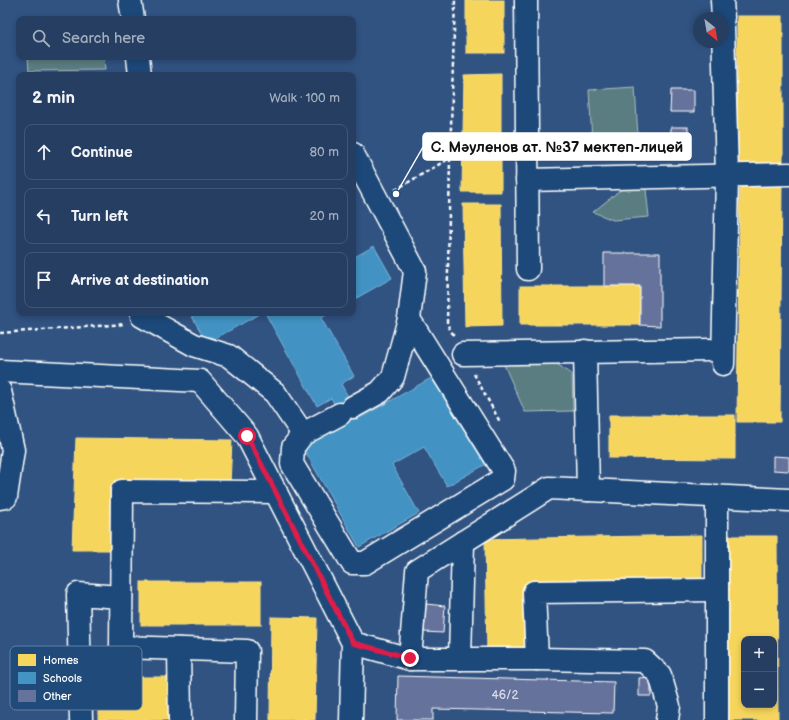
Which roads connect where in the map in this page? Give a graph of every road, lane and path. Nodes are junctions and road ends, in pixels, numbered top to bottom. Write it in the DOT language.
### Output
graph roads {
  1 [pos="130,0"];
  2 [pos="455,0"];
  3 [pos="526,0"];
  4 [pos="722,0"];
  5 [pos="723,12"];
  6 [pos="133,16"];
  7 [pos="724,48"];
  8 [pos="138,60"];
  9 [pos="140,72"];
  10 [pos="450,158"];
  11 [pos="356,160"];
  12 [pos="789,174"];
  13 [pos="727,176"];
  14 [pos="527,180"];
  15 [pos="378,200"];
  16 [pos="528,269"];
  17 [pos="140,316"];
  18 [pos="144,316"];
  19 [pos="409,319"];
  20 [pos="0,333"];
  21 [pos="585,351"];
  22 [pos="463,354"];
  23 [pos="0,371"];
  24 [pos="0,391"];
  25 [pos="501,425"];
  26 [pos="303,434"];
  27 [pos="588,490"];
  28 [pos="276,492"];
  29 [pos="717,496"];
  30 [pos="0,498"];
  31 [pos="789,500"];
  32 [pos="463,542"];
  33 [pos="717,590"];
  34 [pos="121,597"];
  35 [pos="353,643"];
  36 [pos="79,646"];
  37 [pos="121,646"];
  38 [pos="142,648"];
  39 [pos="179,649"];
  40 [pos="410,658"];
  41 [pos="460,659"];
  42 [pos="537,659"];
  43 [pos="81,710"];
  44 [pos="81,720"];
  45 [pos="180,720"];
  46 [pos="246,720"];
  47 [pos="351,720"];
  48 [pos="667,720"];
  49 [pos="717,720"];
  1 -- 6 [label="lane"];
  2 -- 10 [label="path"];
  3 -- 14 [label="lane"];
  4 -- 5 [label="lane"];
  7 -- 13 [label="lane"];
  8 -- 9 [label="lane"];
  10 -- 15 [label="path"];
  10 -- 22 [label="path"];
  11 -- 15 [label="lane"];
  12 -- 13 [label="lane"];
  13 -- 14 [label="lane"];
  13 -- 21 [label="lane"];
  14 -- 16 [label="lane"];
  15 -- 19 [label="lane"];
  17 -- 20 [label="path"];
  18 -- 26 [label="lane"];
  19 -- 26 [label="lane"];
  19 -- 26 [label="lane"];
  21 -- 22 [label="lane"];
  21 -- 27 [label="lane"];
  22 -- 25 [label="path"];
  23 -- 28 [label="lane"];
  24 -- 30 [label="lane"];
  27 -- 29 [label="lane"];
  27 -- 32 [label="lane"];
  28 -- 34 [label="lane"];
  28 -- 35 [label="lane"];
  29 -- 31 [label="lane"];
  29 -- 33 [label="lane"];
  32 -- 40 [label="lane"];
  32 -- 41 [label="lane"];
  33 -- 42 [label="lane"];
  33 -- 49 [label="lane"];
  34 -- 36 [label="lane"];
  34 -- 37 [label="lane"];
  35 -- 40 [label="lane"];
  35 -- 47 [label="lane"];
  38 -- 39 [label="lane"];
  39 -- 45 [label="lane"];
  39 -- 46 [label="lane"];
  40 -- 41 [label="lane"];
  41 -- 42 [label="lane"];
  42 -- 48 [label="lane"];
  43 -- 44 [label="lane"];
}
